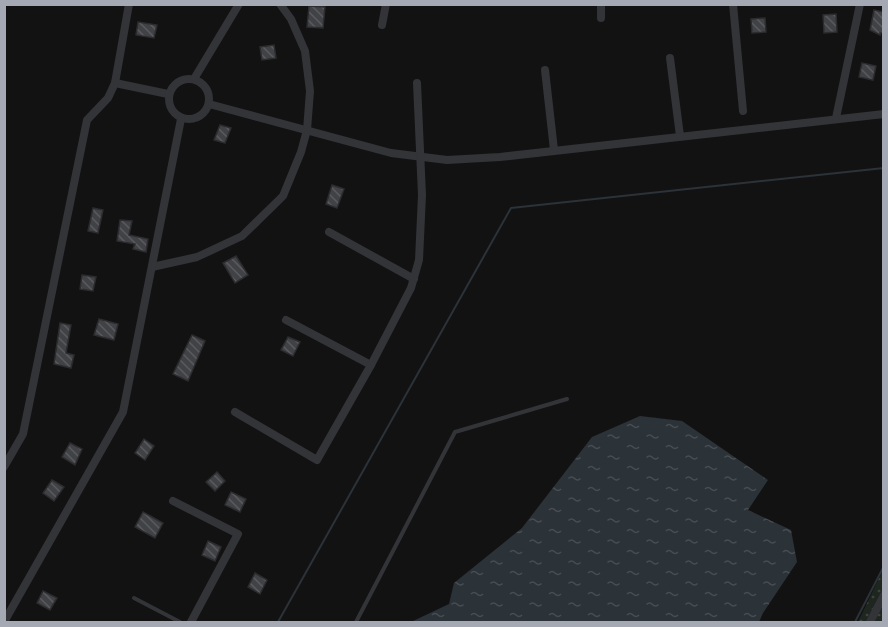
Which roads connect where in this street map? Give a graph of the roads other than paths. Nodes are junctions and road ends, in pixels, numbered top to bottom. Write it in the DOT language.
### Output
graph roads {
  1 [pos="129,4"];
  2 [pos="239,4"];
  3 [pos="280,4"];
  4 [pos="386,4"];
  5 [pos="601,4"];
  6 [pos="733,4"];
  7 [pos="860,4"];
  8 [pos="601,18"];
  9 [pos="382,25"];
  10 [pos="670,58"];
  11 [pos="546,70"];
  12 [pos="194,79"];
  13 [pos="115,82"];
  14 [pos="417,83"];
  15 [pos="168,94"];
  16 [pos="209,104"];
  17 [pos="743,111"];
  18 [pos="884,114"];
  19 [pos="836,118"];
  20 [pos="181,119"];
  21 [pos="307,130"];
  22 [pos="680,136"];
  23 [pos="554,150"];
  24 [pos="422,157"];
  25 [pos="329,232"];
  26 [pos="152,267"];
  27 [pos="414,279"];
  28 [pos="286,320"];
  29 [pos="371,365"];
  30 [pos="567,399"];
  31 [pos="235,412"];
  32 [pos="4,467"];
  33 [pos="173,501"];
  34 [pos="884,595"];
  35 [pos="134,598"];
  36 [pos="4,622"];
  37 [pos="180,622"];
  38 [pos="191,622"];
  39 [pos="356,622"];
  40 [pos="870,622"];
  1 -- 13 [label="street"];
  2 -- 12 [label="street"];
  3 -- 21 [label="street"];
  4 -- 9 [label="street"];
  5 -- 8 [label="street"];
  6 -- 17 [label="street"];
  7 -- 19 [label="street"];
  10 -- 22 [label="street"];
  11 -- 23 [label="street"];
  12 -- 15 [label="street"];
  12 -- 16 [label="street"];
  13 -- 15 [label="street"];
  13 -- 32 [label="street"];
  14 -- 24 [label="street"];
  15 -- 20 [label="street"];
  16 -- 20 [label="street"];
  16 -- 21 [label="street"];
  18 -- 19 [label="street"];
  19 -- 22 [label="street"];
  20 -- 26 [label="street"];
  21 -- 24 [label="street"];
  21 -- 26 [label="street"];
  22 -- 23 [label="street"];
  23 -- 24 [label="street"];
  24 -- 27 [label="street"];
  25 -- 27 [label="street"];
  26 -- 36 [label="street"];
  27 -- 29 [label="street"];
  28 -- 29 [label="street"];
  29 -- 31 [label="street"];
  30 -- 39 [label="lane"];
  33 -- 38 [label="street"];
  34 -- 40 [label="street"];
  35 -- 37 [label="lane"];
}
